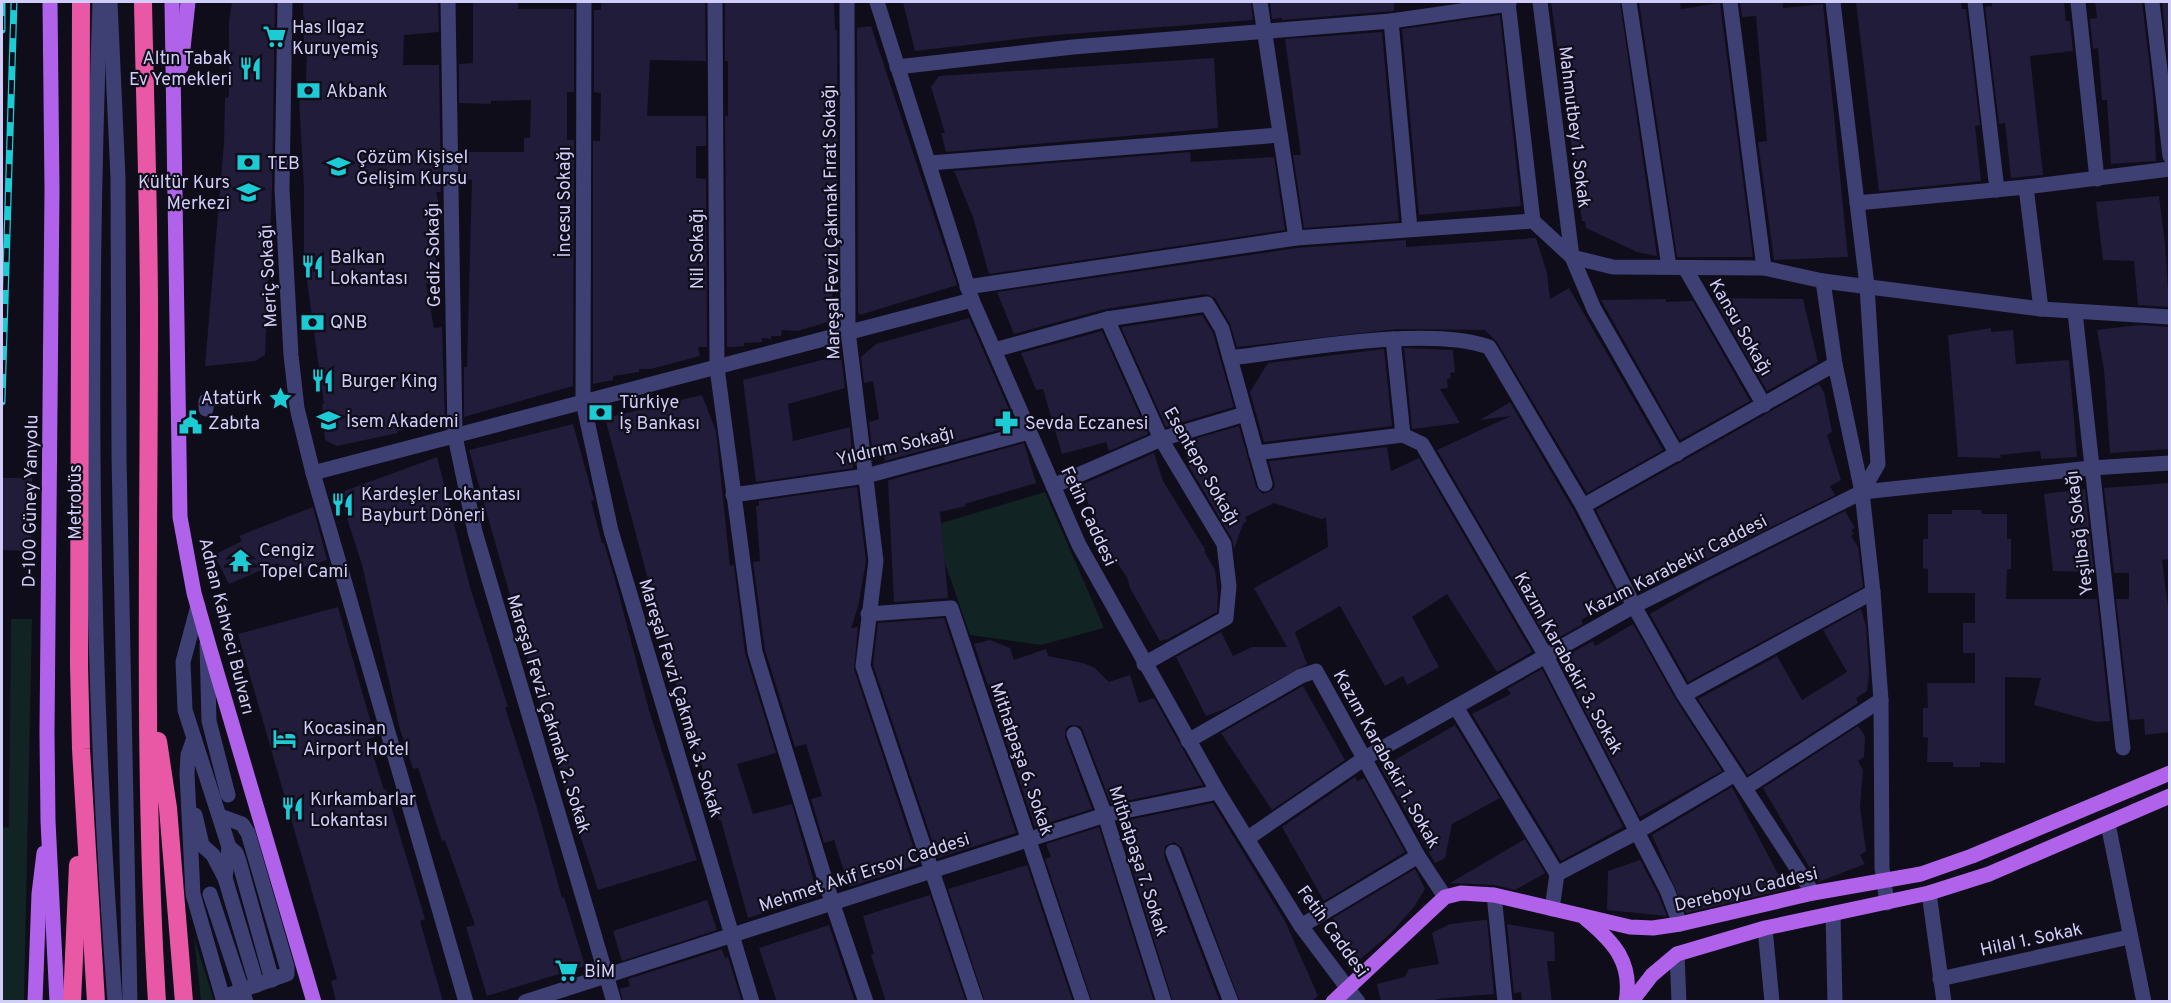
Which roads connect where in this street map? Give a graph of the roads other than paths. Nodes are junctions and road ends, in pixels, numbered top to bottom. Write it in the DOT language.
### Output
graph roads {
  1 [pos="50,2"];
  2 [pos="81,2"];
  3 [pos="100,2"];
  4 [pos="110,2"];
  5 [pos="143,2"];
  6 [pos="172,2"];
  7 [pos="188,2"];
  8 [pos="285,2"];
  9 [pos="448,2"];
  10 [pos="584,2"];
  11 [pos="715,2"];
  12 [pos="847,2"];
  13 [pos="877,2"];
  14 [pos="1260,2"];
  15 [pos="1540,2"];
  16 [pos="1629,2"];
  17 [pos="1730,2"];
  18 [pos="1833,2"];
  19 [pos="1975,2"];
  20 [pos="2078,2"];
  21 [pos="2152,2"];
  22 [pos="1508,3"];
  23 [pos="1391,21"];
  24 [pos="1264,30"];
  25 [pos="897,67"];
  26 [pos="1280,135"];
  27 [pos="174,142"];
  28 [pos="2169,156"];
  29 [pos="930,163"];
  30 [pos="2169,168"];
  31 [pos="2097,179"];
  32 [pos="2026,187"];
  33 [pos="1997,190"];
  34 [pos="1857,203"];
  35 [pos="1533,221"];
  36 [pos="1410,229"];
  37 [pos="1296,238"];
  38 [pos="1572,257"];
  39 [pos="1669,267"];
  40 [pos="1685,267"];
  41 [pos="1764,268"];
  42 [pos="1823,281"];
  43 [pos="1867,286"];
  44 [pos="970,293"];
  45 [pos="2041,309"];
  46 [pos="2075,312"];
  47 [pos="2169,317"];
  48 [pos="1107,319"];
  49 [pos="848,331"];
  50 [pos="1393,339"];
  51 [pos="994,350"];
  52 [pos="1230,358"];
  53 [pos="1835,364"];
  54 [pos="717,368"];
  55 [pos="583,402"];
  56 [pos="1764,405"];
  57 [pos="1245,414"];
  58 [pos="1029,432"];
  59 [pos="1403,435"];
  60 [pos="455,436"];
  61 [pos="1161,439"];
  62 [pos="1256,453"];
  63 [pos="1677,454"];
  64 [pos="2169,463"];
  65 [pos="2091,468"];
  66 [pos="313,473"];
  67 [pos="866,476"];
  68 [pos="1265,484"];
  69 [pos="1053,486"];
  70 [pos="1862,492"];
  71 [pos="734,495"];
  72 [pos="1583,506"];
  73 [pos="1873,592"];
  74 [pos="198,606"];
  75 [pos="1634,606"];
  76 [pos="868,614"];
  77 [pos="207,640"];
  78 [pos="1546,656"];
  79 [pos="1144,664"];
  80 [pos="148,666"];
  81 [pos="1684,696"];
  82 [pos="1881,700"];
  83 [pos="1456,707"];
  84 [pos="1074,734"];
  85 [pos="194,738"];
  86 [pos="1188,741"];
  87 [pos="2123,748"];
  88 [pos="1365,758"];
  89 [pos="2169,773"];
  90 [pos="1736,774"];
  91 [pos="187,787"];
  92 [pos="1745,788"];
  93 [pos="1218,792"];
  94 [pos="228,795"];
  95 [pos="2169,796"];
  96 [pos="1105,815"];
  97 [pos="220,816"];
  98 [pos="48,821"];
  99 [pos="84,822"];
  100 [pos="2108,824"];
  101 [pos="1637,832"];
  102 [pos="1248,838"];
  103 [pos="1028,840"];
  104 [pos="229,847"];
  105 [pos="1173,852"];
  106 [pos="1418,856"];
  107 [pos="933,870"];
  108 [pos="1557,874"];
  109 [pos="226,882"];
  110 [pos="1882,882"];
  111 [pos="1813,893"];
  112 [pos="1929,893"];
  113 [pos="210,894"];
  114 [pos="1494,895"];
  115 [pos="1445,897"];
  116 [pos="194,899"];
  117 [pos="832,902"];
  118 [pos="1887,903"];
  119 [pos="1552,909"];
  120 [pos="1833,914"];
  121 [pos="1585,918"];
  122 [pos="1680,924"];
  123 [pos="1301,926"];
  124 [pos="1765,928"];
  125 [pos="731,934"];
  126 [pos="2129,937"];
  127 [pos="1677,954"];
  128 [pos="606,976"];
  129 [pos="1940,979"];
  130 [pos="272,980"];
  131 [pos="1350,988"];
  132 [pos="248,992"];
  133 [pos="224,999"];
  134 [pos="35,1002"];
  135 [pos="57,1002"];
  136 [pos="72,1002"];
  137 [pos="96,1002"];
  138 [pos="115,1002"];
  139 [pos="130,1002"];
  140 [pos="157,1002"];
  141 [pos="184,1002"];
  142 [pos="315,1002"];
  143 [pos="466,1002"];
  144 [pos="525,1002"];
  145 [pos="614,1002"];
  146 [pos="752,1002"];
  147 [pos="866,1002"];
  148 [pos="976,1002"];
  149 [pos="1083,1002"];
  150 [pos="1164,1002"];
  151 [pos="1231,1002"];
  152 [pos="1333,1002"];
  153 [pos="1358,1002"];
  154 [pos="1505,1002"];
  155 [pos="1626,1002"];
  156 [pos="1631,1002"];
  157 [pos="1679,1002"];
  158 [pos="1772,1002"];
  159 [pos="1835,1002"];
  160 [pos="1944,1002"];
  161 [pos="2144,1002"];
  1 -- 98 [label="main road, D-100 Güney Yanyolu"];
  2 -- 99 [label="highway"];
  3 -- 138 [label="street, Metrobüs"];
  4 -- 139 [label="street"];
  5 -- 80 [label="highway"];
  6 -- 27 [label="main road"];
  7 -- 27 [label="main road"];
  8 -- 66 [label="street, Meriç Sokağı"];
  9 -- 60 [label="street, Gediz Sokağı"];
  10 -- 55 [label="street, İncesu Sokağı"];
  11 -- 54 [label="street, Nil Sokağı"];
  12 -- 49 [label="street, Mareşal Fevzi Çakmak Fırat Sokağı"];
  13 -- 25 [label="street, Fetih Caddesi"];
  14 -- 24 [label="street"];
  15 -- 38 [label="street, Mahmutbey 1. Sokak"];
  16 -- 39 [label="street"];
  17 -- 41 [label="street"];
  18 -- 34 [label="street"];
  19 -- 33 [label="street"];
  20 -- 31 [label="street"];
  21 -- 28 [label="street"];
  22 -- 23 [label="street"];
  22 -- 35 [label="street"];
  23 -- 24 [label="street"];
  23 -- 36 [label="street"];
  24 -- 25 [label="street"];
  24 -- 26 [label="street"];
  25 -- 29 [label="street, Fetih Caddesi"];
  26 -- 29 [label="street"];
  26 -- 37 [label="street"];
  27 -- 74 [label="main road, Adnan Kahveci Bulvarı"];
  29 -- 44 [label="street, Fetih Caddesi"];
  30 -- 31 [label="street"];
  31 -- 32 [label="street"];
  32 -- 33 [label="street"];
  32 -- 45 [label="street"];
  33 -- 34 [label="street"];
  34 -- 43 [label="street"];
  35 -- 36 [label="street"];
  35 -- 38 [label="street"];
  36 -- 37 [label="street"];
  37 -- 44 [label="street"];
  38 -- 39 [label="street"];
  38 -- 63 [label="street"];
  39 -- 40 [label="street"];
  40 -- 41 [label="street"];
  40 -- 56 [label="street, Kansu Sokağı"];
  41 -- 42 [label="street"];
  42 -- 43 [label="street"];
  42 -- 53 [label="street"];
  43 -- 45 [label="street"];
  43 -- 70 [label="street"];
  44 -- 49 [label="street"];
  44 -- 51 [label="street, Fetih Caddesi"];
  45 -- 46 [label="street"];
  46 -- 47 [label="street"];
  46 -- 65 [label="street, Yeşilbağ Sokağı"];
  48 -- 51 [label="street"];
  48 -- 52 [label="street"];
  48 -- 61 [label="street, Esentepe Sokağı"];
  49 -- 54 [label="street"];
  49 -- 67 [label="street, Mareşal Fevzi Çakmak Fırat Sokağı"];
  50 -- 52 [label="street"];
  50 -- 59 [label="street"];
  50 -- 72 [label="street"];
  51 -- 58 [label="street, Fetih Caddesi"];
  52 -- 57 [label="street"];
  53 -- 56 [label="street"];
  53 -- 70 [label="street"];
  54 -- 55 [label="street"];
  54 -- 71 [label="street, Nil Sokağı"];
  55 -- 60 [label="street"];
  55 -- 125 [label="street, Mareşal Fevzi Çakmak 3. Sokak"];
  56 -- 63 [label="street"];
  57 -- 61 [label="street"];
  57 -- 62 [label="street"];
  58 -- 67 [label="street, Yıldırım Sokağı"];
  58 -- 69 [label="street, Fetih Caddesi"];
  59 -- 62 [label="street"];
  59 -- 78 [label="street, Kazım Karabekir 3. Sokak"];
  60 -- 66 [label="street"];
  60 -- 128 [label="street, Mareşal Fevzi Çakmak 2. Sokak"];
  61 -- 69 [label="street"];
  61 -- 79 [label="street, Esentepe Sokağı"];
  62 -- 68 [label="street"];
  63 -- 72 [label="street"];
  64 -- 65 [label="street, Kazım Karabekir Caddesi"];
  65 -- 70 [label="street, Kazım Karabekir Caddesi"];
  65 -- 87 [label="street, Yeşilbağ Sokağı"];
  66 -- 143 [label="street, Meriç Sokağı"];
  67 -- 71 [label="street, Yıldırım Sokağı"];
  67 -- 76 [label="street, Mareşal Fevzi Çakmak Fırat Sokağı"];
  69 -- 79 [label="street, Fetih Caddesi"];
  70 -- 73 [label="street"];
  70 -- 75 [label="street, Kazım Karabekir Caddesi"];
  71 -- 117 [label="street, Nil Sokağı"];
  72 -- 75 [label="street"];
  73 -- 81 [label="street"];
  73 -- 82 [label="street"];
  74 -- 77 [label="main road, Adnan Kahveci Bulvarı"];
  74 -- 85 [label="street"];
  75 -- 78 [label="street, Kazım Karabekir Caddesi"];
  75 -- 81 [label="street"];
  76 -- 103 [label="street, Mithatpaşa 6. Sokak"];
  76 -- 107 [label="street, Mareşal Fevzi Çakmak Fırat Sokağı"];
  77 -- 94 [label="street"];
  77 -- 142 [label="main road, Adnan Kahveci Bulvarı"];
  78 -- 83 [label="street, Kazım Karabekir Caddesi"];
  78 -- 101 [label="street, Kazım Karabekir 3. Sokak"];
  79 -- 86 [label="street, Fetih Caddesi"];
  80 -- 140 [label="highway"];
  80 -- 141 [label="highway"];
  81 -- 90 [label="street"];
  82 -- 92 [label="street"];
  82 -- 110 [label="street"];
  83 -- 88 [label="street, Kazım Karabekir Caddesi"];
  83 -- 108 [label="street"];
  84 -- 96 [label="street, Mithatpaşa 7. Sokak"];
  85 -- 91 [label="street"];
  85 -- 97 [label="street"];
  86 -- 88 [label="street, Kazım Karabekir 1. Sokak"];
  86 -- 93 [label="street, Fetih Caddesi"];
  88 -- 102 [label="street, Kazım Karabekir Caddesi"];
  88 -- 106 [label="street, Kazım Karabekir 1. Sokak"];
  89 -- 110 [label="main road, Dereboyu Caddesi"];
  90 -- 92 [label="street"];
  90 -- 101 [label="street"];
  91 -- 109 [label="street"];
  91 -- 116 [label="street"];
  92 -- 111 [label="street"];
  93 -- 96 [label="street, Mehmet Akif Ersoy Caddesi"];
  93 -- 102 [label="street, Fetih Caddesi"];
  95 -- 100 [label="main road"];
  96 -- 103 [label="street, Mehmet Akif Ersoy Caddesi"];
  96 -- 150 [label="street, Mithatpaşa 7. Sokak"];
  97 -- 104 [label="street"];
  97 -- 130 [label="street"];
  98 -- 134 [label="main road"];
  98 -- 135 [label="main road, D-100 Güney Yanyolu"];
  99 -- 136 [label="highway"];
  99 -- 137 [label="highway"];
  100 -- 112 [label="main road"];
  100 -- 126 [label="street"];
  101 -- 108 [label="street"];
  101 -- 122 [label="street, Kazım Karabekir 3. Sokak"];
  102 -- 123 [label="street, Fetih Caddesi"];
  103 -- 107 [label="street, Mehmet Akif Ersoy Caddesi"];
  103 -- 149 [label="street, Mithatpaşa 6. Sokak"];
  104 -- 109 [label="street"];
  104 -- 130 [label="street"];
  105 -- 151 [label="street"];
  106 -- 115 [label="street, Kazım Karabekir 1. Sokak"];
  106 -- 123 [label="street"];
  107 -- 117 [label="street, Mehmet Akif Ersoy Caddesi"];
  107 -- 148 [label="street, Mareşal Fevzi Çakmak Fırat Sokağı"];
  108 -- 119 [label="street"];
  109 -- 113 [label="street"];
  109 -- 132 [label="street"];
  110 -- 111 [label="main road, Dereboyu Caddesi"];
  110 -- 118 [label="street"];
  111 -- 122 [label="main road, Dereboyu Caddesi"];
  112 -- 118 [label="main road"];
  112 -- 129 [label="street"];
  113 -- 116 [label="street"];
  113 -- 132 [label="street"];
  114 -- 115 [label="main road, Dereboyu Caddesi"];
  114 -- 119 [label="main road, Dereboyu Caddesi"];
  114 -- 154 [label="street"];
  115 -- 131 [label="main road"];
  116 -- 133 [label="street"];
  117 -- 125 [label="street, Mehmet Akif Ersoy Caddesi"];
  117 -- 147 [label="street, Nil Sokağı"];
  118 -- 120 [label="main road"];
  119 -- 121 [label="main road, Dereboyu Caddesi"];
  120 -- 124 [label="main road"];
  120 -- 159 [label="street"];
  121 -- 122 [label="main road, Dereboyu Caddesi"];
  121 -- 155 [label="main road"];
  123 -- 131 [label="street, Fetih Caddesi"];
  124 -- 127 [label="main road"];
  124 -- 158 [label="street"];
  125 -- 128 [label="street, Mehmet Akif Ersoy Caddesi"];
  125 -- 146 [label="street, Mareşal Fevzi Çakmak 3. Sokak"];
  126 -- 129 [label="street, Hilal 1. Sokak"];
  126 -- 161 [label="street"];
  127 -- 156 [label="main road"];
  127 -- 157 [label="street"];
  128 -- 144 [label="street, Mehmet Akif Ersoy Caddesi"];
  128 -- 145 [label="street, Mareşal Fevzi Çakmak 2. Sokak"];
  129 -- 160 [label="street"];
  130 -- 132 [label="street"];
  131 -- 152 [label="main road"];
  131 -- 153 [label="street, Fetih Caddesi"];
  132 -- 133 [label="street"];
}
